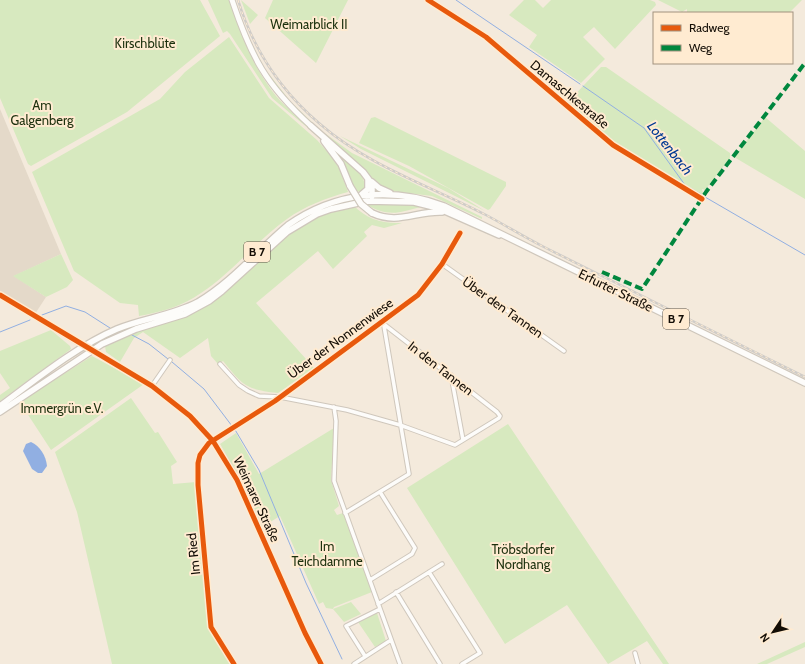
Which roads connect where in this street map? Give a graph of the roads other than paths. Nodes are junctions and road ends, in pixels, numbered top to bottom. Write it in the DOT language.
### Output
graph roads {
  1 [pos="232,0"];
  2 [pos="428,0"];
  3 [pos="311,126"];
  4 [pos="366,176"];
  5 [pos="396,194"];
  6 [pos="373,195"];
  7 [pos="359,196"];
  8 [pos="702,199"];
  9 [pos="367,201"];
  10 [pos="446,212"];
  11 [pos="460,233"];
  12 [pos="513,239"];
  13 [pos="442,264"];
  14 [pos="0,295"];
  15 [pos="381,322"];
  16 [pos="384,326"];
  17 [pos="85,346"];
  18 [pos="91,350"];
  19 [pos="564,351"];
  20 [pos="170,360"];
  21 [pos="220,364"];
  22 [pos="451,375"];
  23 [pos="805,383"];
  24 [pos="152,386"];
  25 [pos="280,397"];
  26 [pos="0,406"];
  27 [pos="334,407"];
  28 [pos="0,412"];
  29 [pos="400,425"];
  30 [pos="463,440"];
  31 [pos="213,441"];
  32 [pos="380,492"];
  33 [pos="345,514"];
  34 [pos="442,564"];
  35 [pos="429,572"];
  36 [pos="370,580"];
  37 [pos="396,592"];
  38 [pos="378,604"];
  39 [pos="380,609"];
  40 [pos="391,640"];
  41 [pos="635,653"];
  42 [pos="365,656"];
  43 [pos="234,664"];
  44 [pos="321,664"];
  45 [pos="354,664"];
  46 [pos="400,664"];
  47 [pos="440,664"];
  48 [pos="462,664"];
  49 [pos="638,664"];
  1 -- 3 [label="street"];
  2 -- 8 [label="street, Damaschkestraße"];
  3 -- 4 [label="main road"];
  3 -- 10 [label="main road, B 7, bridge"];
  4 -- 5 [label="main road"];
  4 -- 6 [label="main road"];
  4 -- 7 [label="main road"];
  5 -- 6 [label="main road, B 7"];
  5 -- 12 [label="main road, Erfurter Straße / B 7"];
  6 -- 7 [label="main road, B 7"];
  6 -- 9 [label="main road"];
  7 -- 17 [label="main road, B 7"];
  9 -- 10 [label="main road, B 7"];
  9 -- 18 [label="main road, B 7"];
  10 -- 12 [label="main road, Erfurter Straße / B 7"];
  11 -- 13 [label="street, Über der Nonnenwiese"];
  12 -- 23 [label="main road, Erfurter Straße / B 7"];
  13 -- 15 [label="street, Über der Nonnenwiese"];
  13 -- 19 [label="street, Über den Tannen"];
  14 -- 17 [label="street"];
  15 -- 16 [label="street, In den Tannen"];
  15 -- 25 [label="street, Über der Nonnenwiese"];
  16 -- 22 [label="street, In den Tannen"];
  16 -- 29 [label="street"];
  17 -- 18 [label="street"];
  17 -- 26 [label="main road, B 7"];
  18 -- 24 [label="street, Weimarer Straße"];
  18 -- 28 [label="main road, B 7"];
  20 -- 24 [label="street"];
  21 -- 25 [label="street"];
  22 -- 30 [label="street"];
  22 -- 30 [label="street, In den Tannen"];
  24 -- 31 [label="street, Weimarer Straße"];
  25 -- 27 [label="street"];
  25 -- 31 [label="street, Über der Nonnenwiese"];
  27 -- 29 [label="street"];
  27 -- 33 [label="street"];
  29 -- 30 [label="street"];
  29 -- 32 [label="street"];
  31 -- 43 [label="street, Im Ried"];
  31 -- 44 [label="street, Weimarer Straße"];
  32 -- 33 [label="street"];
  32 -- 36 [label="street"];
  33 -- 36 [label="street"];
  34 -- 35 [label="street"];
  35 -- 37 [label="street"];
  35 -- 48 [label="street"];
  36 -- 38 [label="street"];
  37 -- 38 [label="street"];
  37 -- 47 [label="street"];
  38 -- 39 [label="street"];
  39 -- 40 [label="street"];
  39 -- 42 [label="street"];
  40 -- 42 [label="street"];
  40 -- 46 [label="street"];
  41 -- 49 [label="street"];
  42 -- 45 [label="street"];
}
